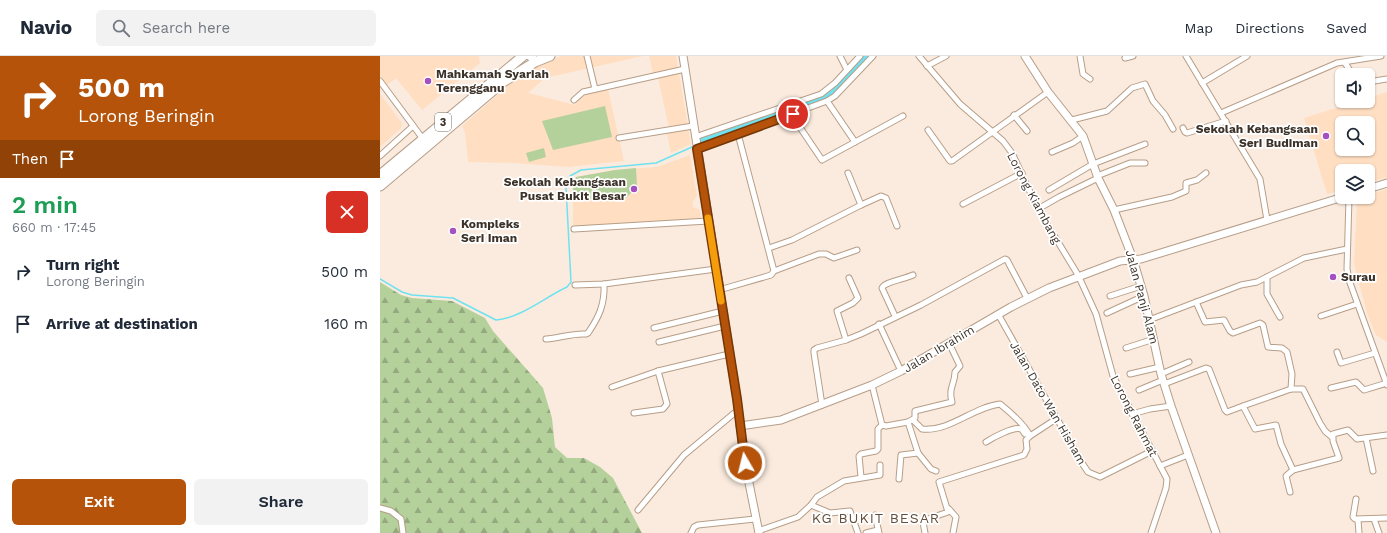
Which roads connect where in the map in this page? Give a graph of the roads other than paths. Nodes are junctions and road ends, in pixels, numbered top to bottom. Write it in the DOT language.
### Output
graph roads {
  1 [pos="510,56"];
  2 [pos="522,56"];
  3 [pos="544,56"];
  4 [pos="550,56"];
  5 [pos="587,56"];
  6 [pos="682,56"];
  7 [pos="840,56"];
  8 [pos="860,56"];
  9 [pos="873,56"];
  10 [pos="919,56"];
  11 [pos="946,56"];
  12 [pos="1025,56"];
  13 [pos="1080,56"];
  14 [pos="1133,56"];
  15 [pos="1186,56"];
  16 [pos="1247,56"];
  17 [pos="1337,56"];
  18 [pos="1381,56"];
  19 [pos="531,57"];
  20 [pos="1125,58"];
  21 [pos="1342,63"];
  22 [pos="928,66"];
  23 [pos="507,68"];
  24 [pos="1346,68"];
  25 [pos="685,69"];
  26 [pos="847,70"];
  27 [pos="1387,78"];
  28 [pos="1090,79"];
  29 [pos="380,80"];
  30 [pos="1375,81"];
  31 [pos="504,82"];
  32 [pos="1202,84"];
  33 [pos="595,89"];
  34 [pos="1048,92"];
  35 [pos="574,100"];
  36 [pos="827,101"];
  37 [pos="1221,113"];
  38 [pos="793,114"];
  39 [pos="1014,115"];
  40 [pos="903,116"];
  41 [pos="1072,120"];
  42 [pos="1226,121"];
  43 [pos="413,126"];
  44 [pos="693,126"];
  45 [pos="1173,128"];
  46 [pos="1183,128"];
  47 [pos="928,130"];
  48 [pos="992,131"];
  49 [pos="1027,131"];
  50 [pos="738,134"];
  51 [pos="1083,136"];
  52 [pos="695,137"];
  53 [pos="619,138"];
  54 [pos="423,139"];
  55 [pos="855,142"];
  56 [pos="1144,144"];
  57 [pos="697,149"];
  58 [pos="1052,152"];
  59 [pos="380,156"];
  60 [pos="1093,164"];
  61 [pos="1145,164"];
  62 [pos="848,173"];
  63 [pos="1022,173"];
  64 [pos="1206,173"];
  65 [pos="380,175"];
  66 [pos="1098,177"];
  67 [pos="1387,183"];
  68 [pos="380,186"];
  69 [pos="1375,187"];
  70 [pos="1048,190"];
  71 [pos="1335,199"];
  72 [pos="861,204"];
  73 [pos="963,204"];
  74 [pos="1349,204"];
  75 [pos="1038,210"];
  76 [pos="1114,210"];
  77 [pos="1267,220"];
  78 [pos="708,221"];
  79 [pos="897,226"];
  80 [pos="574,229"];
  81 [pos="769,248"];
  82 [pos="1347,249"];
  83 [pos="857,250"];
  84 [pos="1133,259"];
  85 [pos="716,270"];
  86 [pos="774,271"];
  87 [pos="913,275"];
  88 [pos="1078,275"];
  89 [pos="1267,277"];
  90 [pos="849,278"];
  91 [pos="604,284"];
  92 [pos="575,285"];
  93 [pos="1141,286"];
  94 [pos="719,290"];
  95 [pos="1110,296"];
  96 [pos="1144,296"];
  97 [pos="1027,298"];
  98 [pos="1196,302"];
  99 [pos="1356,304"];
  100 [pos="723,311"];
  101 [pos="1107,313"];
  102 [pos="998,314"];
  103 [pos="895,316"];
  104 [pos="1321,316"];
  105 [pos="1280,317"];
  106 [pos="1149,320"];
  107 [pos="879,324"];
  108 [pos="725,326"];
  109 [pos="654,328"];
  110 [pos="546,339"];
  111 [pos="1154,339"];
  112 [pos="846,340"];
  113 [pos="659,342"];
  114 [pos="948,342"];
  115 [pos="1126,348"];
  116 [pos="1337,352"];
  117 [pos="1375,353"];
  118 [pos="729,354"];
  119 [pos="1189,362"];
  120 [pos="658,371"];
  121 [pos="901,371"];
  122 [pos="1130,374"];
  123 [pos="1162,376"];
  124 [pos="1387,384"];
  125 [pos="872,385"];
  126 [pos="612,387"];
  127 [pos="1331,388"];
  128 [pos="1291,389"];
  129 [pos="1139,390"];
  130 [pos="822,406"];
  131 [pos="1171,406"];
  132 [pos="1243,406"];
  133 [pos="738,410"];
  134 [pos="634,414"];
  135 [pos="1132,414"];
  136 [pos="1056,419"];
  137 [pos="911,421"];
  138 [pos="882,425"];
  139 [pos="740,426"];
  140 [pos="1030,435"];
  141 [pos="1387,436"];
  142 [pos="1332,437"];
  143 [pos="1366,438"];
  144 [pos="986,442"];
  145 [pos="1152,451"];
  146 [pos="918,453"];
  147 [pos="1188,455"];
  148 [pos="880,465"];
  149 [pos="1160,466"];
  150 [pos="1293,470"];
  151 [pos="936,471"];
  152 [pos="1373,471"];
  153 [pos="861,477"];
  154 [pos="899,479"];
  155 [pos="1290,492"];
  156 [pos="1356,499"];
  157 [pos="811,505"];
  158 [pos="380,508"];
  159 [pos="949,509"];
  160 [pos="638,510"];
  161 [pos="875,515"];
  162 [pos="1387,518"];
  163 [pos="755,519"];
  164 [pos="1374,519"];
  165 [pos="1358,520"];
  166 [pos="878,531"];
  167 [pos="758,532"];
  168 [pos="403,533"];
  169 [pos="691,533"];
  170 [pos="858,533"];
  171 [pos="866,533"];
  172 [pos="925,533"];
  173 [pos="953,533"];
  174 [pos="1152,533"];
  175 [pos="1216,533"];
  176 [pos="1359,533"];
  177 [pos="1379,533"];
  1 -- 23 [label="highway"];
  2 -- 23 [label="highway, 3"];
  3 -- 19 [label="highway, 3"];
  4 -- 31 [label="highway, 3"];
  5 -- 33 [label="street"];
  6 -- 25 [label="main road"];
  7 -- 26 [label="street"];
  8 -- 26 [label="street"];
  9 -- 36 [label="street"];
  10 -- 22 [label="street, Lorong Kiambang"];
  11 -- 22 [label="street"];
  12 -- 34 [label="main road, Jalan Panji Alam"];
  13 -- 28 [label="street"];
  14 -- 20 [label="street"];
  15 -- 32 [label="street"];
  16 -- 32 [label="street"];
  17 -- 21 [label="street"];
  18 -- 21 [label="street"];
  19 -- 31 [label="highway, 3"];
  21 -- 24 [label="street"];
  21 -- 37 [label="street"];
  22 -- 48 [label="street, Lorong Kiambang"];
  23 -- 54 [label="highway, 3"];
  25 -- 33 [label="street"];
  25 -- 44 [label="main road"];
  26 -- 52 [label="street"];
  27 -- 30 [label="street"];
  29 -- 43 [label="street"];
  31 -- 68 [label="highway, 3"];
  32 -- 37 [label="street"];
  33 -- 35 [label="street"];
  34 -- 39 [label="street"];
  34 -- 41 [label="main road, Jalan Panji Alam"];
  36 -- 38 [label="street"];
  36 -- 55 [label="street"];
  37 -- 42 [label="street"];
  38 -- 50 [label="street"];
  38 -- 55 [label="street"];
  39 -- 48 [label="street"];
  39 -- 49 [label="street"];
  40 -- 55 [label="street"];
  41 -- 45 [label="street"];
  41 -- 51 [label="main road, Jalan Panji Alam"];
  42 -- 46 [label="street"];
  42 -- 77 [label="street"];
  43 -- 54 [label="street"];
  43 -- 59 [label="street"];
  44 -- 52 [label="main road"];
  44 -- 53 [label="street"];
  47 -- 48 [label="street"];
  48 -- 63 [label="street, Lorong Kiambang"];
  50 -- 57 [label="street"];
  50 -- 81 [label="street"];
  51 -- 58 [label="street"];
  51 -- 60 [label="main road, Jalan Panji Alam"];
  52 -- 57 [label="main road"];
  54 -- 65 [label="highway, 3"];
  56 -- 60 [label="street"];
  57 -- 78 [label="main road"];
  60 -- 66 [label="main road, Jalan Panji Alam"];
  60 -- 70 [label="street"];
  61 -- 66 [label="street"];
  62 -- 72 [label="street"];
  63 -- 73 [label="street"];
  63 -- 75 [label="street, Lorong Kiambang"];
  64 -- 76 [label="street"];
  66 -- 75 [label="street"];
  66 -- 76 [label="main road, Jalan Panji Alam"];
  67 -- 69 [label="main road"];
  71 -- 77 [label="main road, Jalan Ibrahim"];
  72 -- 79 [label="street"];
  72 -- 81 [label="street"];
  74 -- 82 [label="street"];
  75 -- 88 [label="street, Lorong Kiambang"];
  76 -- 84 [label="main road, Jalan Panji Alam"];
  77 -- 84 [label="main road, Jalan Ibrahim"];
  78 -- 80 [label="street"];
  78 -- 85 [label="main road"];
  81 -- 86 [label="street"];
  82 -- 89 [label="street"];
  82 -- 99 [label="street"];
  83 -- 86 [label="street"];
  84 -- 88 [label="main road, Jalan Ibrahim"];
  84 -- 93 [label="main road, Jalan Panji Alam"];
  85 -- 91 [label="street"];
  85 -- 94 [label="main road"];
  86 -- 94 [label="street"];
  87 -- 103 [label="street"];
  88 -- 97 [label="main road, Jalan Ibrahim"];
  88 -- 135 [label="street, Lorong Rahmat"];
  89 -- 98 [label="street"];
  89 -- 105 [label="street"];
  90 -- 112 [label="street"];
  91 -- 92 [label="street"];
  91 -- 110 [label="street"];
  93 -- 95 [label="street"];
  93 -- 96 [label="main road, Jalan Panji Alam"];
  94 -- 100 [label="main road"];
  96 -- 101 [label="street"];
  96 -- 106 [label="main road, Jalan Panji Alam"];
  97 -- 102 [label="main road, Jalan Ibrahim"];
  97 -- 103 [label="street"];
  98 -- 106 [label="street"];
  98 -- 128 [label="street"];
  99 -- 104 [label="street"];
  99 -- 117 [label="street"];
  100 -- 108 [label="main road"];
  100 -- 109 [label="street"];
  102 -- 114 [label="main road, Jalan Ibrahim"];
  102 -- 136 [label="street, Jalan Dato Wan Hisham"];
  103 -- 107 [label="street"];
  106 -- 111 [label="main road, Jalan Panji Alam"];
  107 -- 112 [label="street"];
  107 -- 121 [label="street"];
  108 -- 113 [label="street"];
  108 -- 118 [label="main road"];
  111 -- 115 [label="street"];
  111 -- 123 [label="main road, Jalan Panji Alam"];
  112 -- 130 [label="street"];
  114 -- 121 [label="main road, Jalan Ibrahim"];
  114 -- 137 [label="street"];
  116 -- 117 [label="street"];
  117 -- 124 [label="street"];
  118 -- 120 [label="street"];
  118 -- 133 [label="main road"];
  119 -- 123 [label="street"];
  120 -- 126 [label="street"];
  120 -- 134 [label="street"];
  121 -- 125 [label="main road, Jalan Ibrahim"];
  122 -- 123 [label="street"];
  123 -- 129 [label="street"];
  123 -- 131 [label="main road, Jalan Panji Alam"];
  123 -- 132 [label="street"];
  124 -- 127 [label="street"];
  125 -- 130 [label="main road, Jalan Ibrahim"];
  125 -- 138 [label="street"];
  128 -- 132 [label="street"];
  128 -- 142 [label="street"];
  130 -- 139 [label="main road, Jalan Ibrahim"];
  131 -- 135 [label="street"];
  131 -- 147 [label="main road, Jalan Panji Alam"];
  132 -- 150 [label="street"];
  133 -- 139 [label="main road"];
  133 -- 160 [label="street"];
  135 -- 145 [label="street, Lorong Rahmat"];
  136 -- 140 [label="street"];
  136 -- 145 [label="street, Jalan Dato Wan Hisham"];
  137 -- 138 [label="street"];
  137 -- 140 [label="street"];
  137 -- 146 [label="street"];
  138 -- 153 [label="street"];
  139 -- 163 [label="main road"];
  140 -- 144 [label="street"];
  140 -- 159 [label="street"];
  141 -- 143 [label="street"];
  142 -- 143 [label="street"];
  142 -- 150 [label="street"];
  143 -- 152 [label="street"];
  145 -- 149 [label="street, Lorong Rahmat"];
  146 -- 151 [label="street"];
  146 -- 154 [label="street"];
  147 -- 149 [label="street"];
  147 -- 175 [label="main road, Jalan Panji Alam"];
  148 -- 153 [label="street"];
  149 -- 174 [label="street, Lorong Rahmat"];
  150 -- 155 [label="street"];
  153 -- 157 [label="street"];
  156 -- 165 [label="street"];
  157 -- 167 [label="street"];
  157 -- 170 [label="street"];
  158 -- 168 [label="street"];
  159 -- 172 [label="street"];
  159 -- 173 [label="street"];
  161 -- 166 [label="street"];
  162 -- 164 [label="street"];
  163 -- 167 [label="main road"];
  163 -- 169 [label="street"];
  164 -- 165 [label="street"];
  164 -- 177 [label="street"];
  165 -- 176 [label="street"];
  166 -- 171 [label="street"];
}
